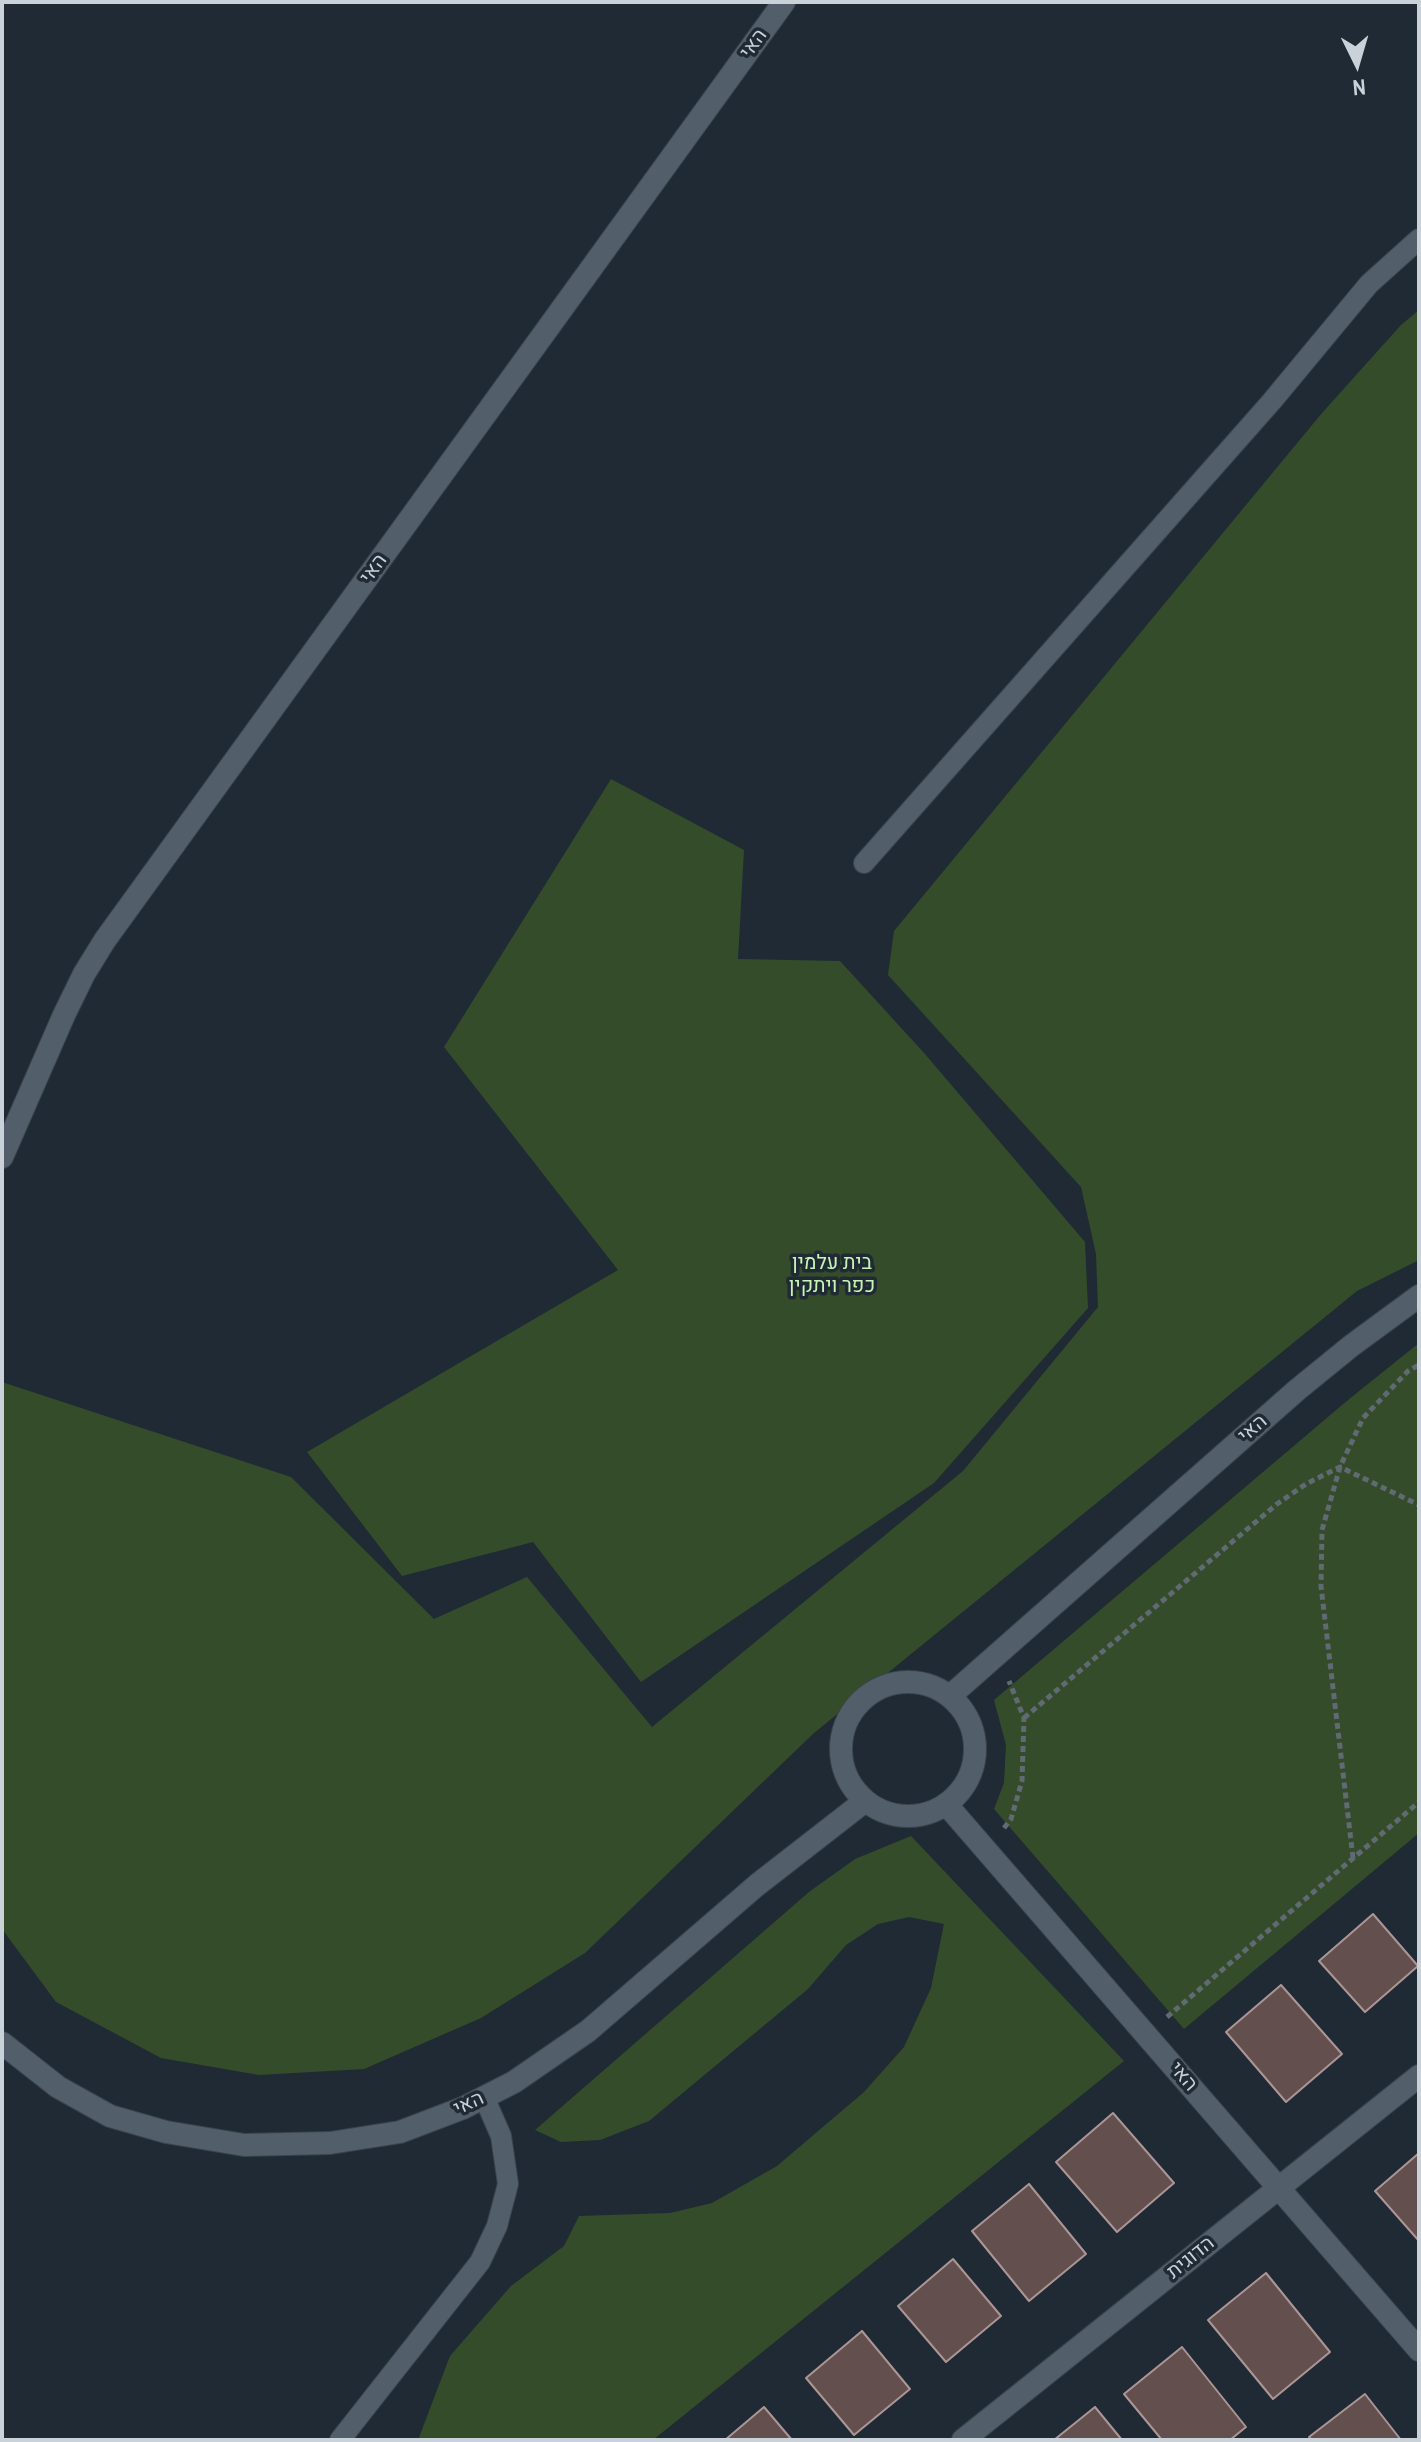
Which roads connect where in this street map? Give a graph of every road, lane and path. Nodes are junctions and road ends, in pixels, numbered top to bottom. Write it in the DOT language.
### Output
graph roads {
  1 [pos="784,2"];
  2 [pos="1419,239"];
  3 [pos="864,863"];
  4 [pos="2,1157"];
  5 [pos="1419,1296"];
  6 [pos="1419,1365"];
  7 [pos="1340,1467"];
  8 [pos="1419,1505"];
  9 [pos="998,1654"];
  10 [pos="950,1696"];
  11 [pos="1024,1718"];
  12 [pos="865,1801"];
  13 [pos="1419,1802"];
  14 [pos="946,1804"];
  15 [pos="987,1852"];
  16 [pos="1353,1858"];
  17 [pos="1146,2035"];
  18 [pos="2,2043"];
  19 [pos="1419,2076"];
  20 [pos="484,2097"];
  21 [pos="1279,2188"];
  22 [pos="1419,2350"];
  23 [pos="340,2440"];
  24 [pos="963,2440"];
  1 -- 4 [label="street, האי"];
  2 -- 3 [label="lane"];
  5 -- 9 [label="street, האי"];
  6 -- 7 [label="path"];
  7 -- 8 [label="path"];
  7 -- 11 [label="path"];
  7 -- 16 [label="path"];
  9 -- 10 [label="street, האי"];
  9 -- 11 [label="path"];
  10 -- 12 [label="street"];
  10 -- 14 [label="street"];
  11 -- 15 [label="path"];
  12 -- 14 [label="street"];
  12 -- 20 [label="street, האי"];
  13 -- 16 [label="path"];
  14 -- 15 [label="street, האי"];
  15 -- 17 [label="street, האי"];
  16 -- 17 [label="path"];
  17 -- 21 [label="street, האי"];
  18 -- 20 [label="street, האי"];
  19 -- 21 [label="street, הדוגית"];
  20 -- 23 [label="lane"];
  21 -- 22 [label="street, האי"];
  21 -- 24 [label="street, הדוגית"];
}
